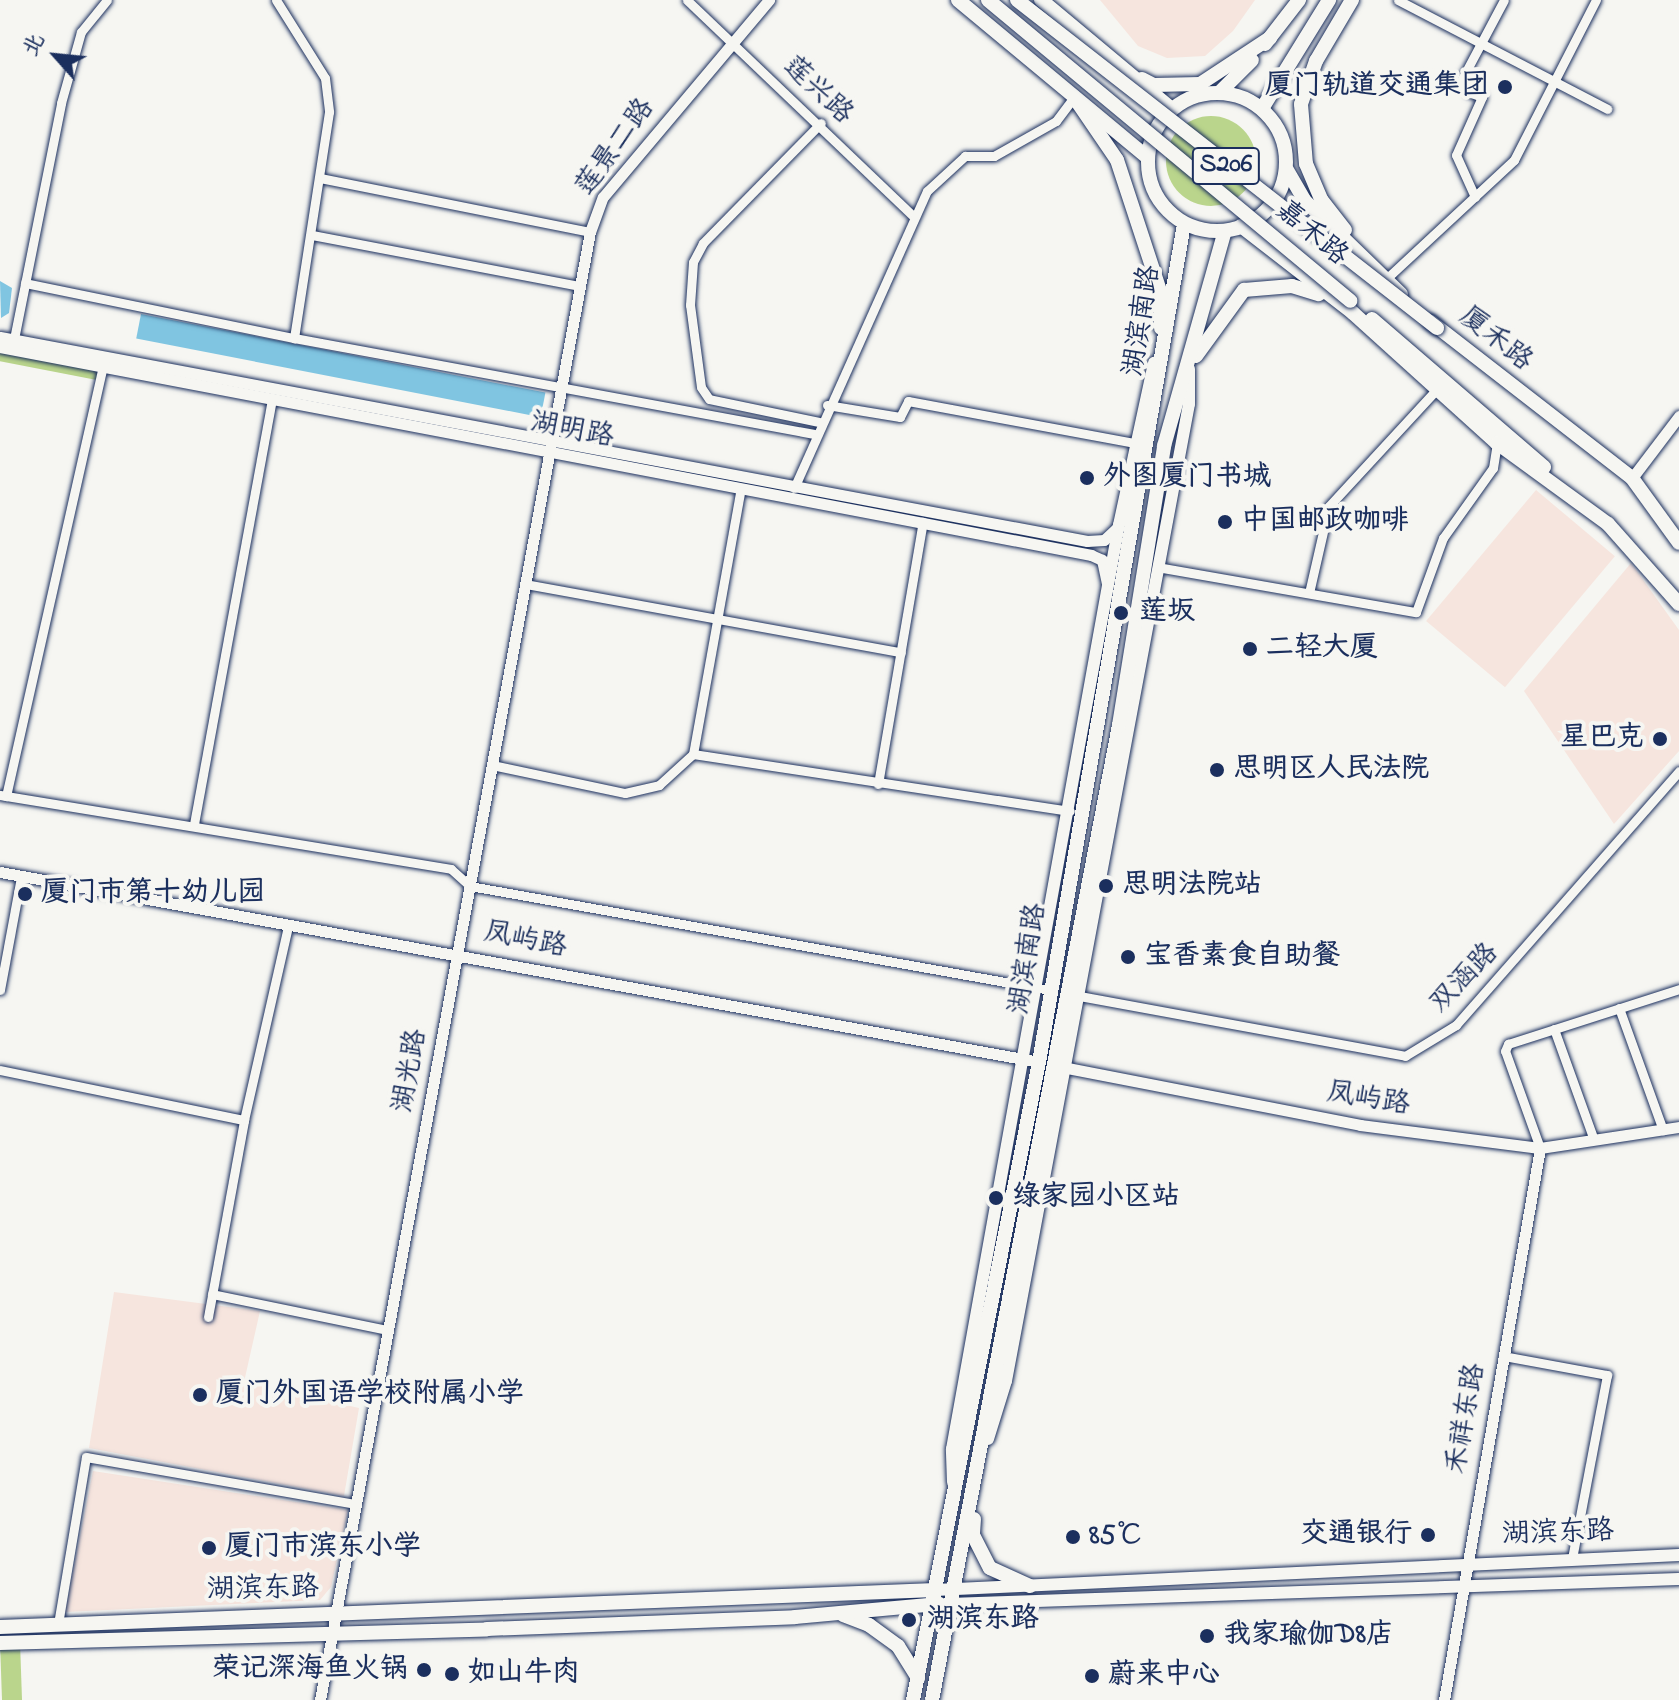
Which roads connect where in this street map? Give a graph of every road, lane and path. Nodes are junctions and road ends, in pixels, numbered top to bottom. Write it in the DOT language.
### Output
graph roads {
  1 [pos="107,0"];
  2 [pos="276,0"];
  3 [pos="687,0"];
  4 [pos="769,0"];
  5 [pos="958,0"];
  6 [pos="988,0"];
  7 [pos="1017,0"];
  8 [pos="1041,0"];
  9 [pos="1299,0"];
  10 [pos="1329,0"];
  11 [pos="1352,0"];
  12 [pos="1398,0"];
  13 [pos="1504,0"];
  14 [pos="1596,0"];
  15 [pos="1270,38"];
  16 [pos="1479,42"];
  17 [pos="734,43"];
  18 [pos="1124,69"];
  19 [pos="1558,83"];
  20 [pos="1220,92"];
  21 [pos="1074,97"];
  22 [pos="1263,107"];
  23 [pos="1172,109"];
  24 [pos="1607,109"];
  25 [pos="821,123"];
  26 [pos="1148,158"];
  27 [pos="1287,170"];
  28 [pos="320,178"];
  29 [pos="1475,197"];
  30 [pos="914,217"];
  31 [pos="1184,224"];
  32 [pos="1241,226"];
  33 [pos="1225,231"];
  34 [pos="590,232"];
  35 [pos="312,235"];
  36 [pos="1383,276"];
  37 [pos="25,283"];
  38 [pos="1175,283"];
  39 [pos="580,286"];
  40 [pos="1351,307"];
  41 [pos="1437,328"];
  42 [pos="1161,333"];
  43 [pos="0,337"];
  44 [pos="294,338"];
  45 [pos="9,345"];
  46 [pos="103,367"];
  47 [pos="1189,367"];
  48 [pos="562,386"];
  49 [pos="1437,389"];
  50 [pos="272,398"];
  51 [pos="827,405"];
  52 [pos="1679,416"];
  53 [pos="819,422"];
  54 [pos="814,434"];
  55 [pos="1135,443"];
  56 [pos="1497,443"];
  57 [pos="550,447"];
  58 [pos="1632,478"];
  59 [pos="741,488"];
  60 [pos="794,488"];
  61 [pos="1595,515"];
  62 [pos="923,522"];
  63 [pos="1119,525"];
  64 [pos="1679,543"];
  65 [pos="1157,567"];
  66 [pos="525,584"];
  67 [pos="1107,592"];
  68 [pos="1309,593"];
  69 [pos="1679,604"];
  70 [pos="718,619"];
  71 [pos="901,652"];
  72 [pos="693,754"];
  73 [pos="492,765"];
  74 [pos="1679,771"];
  75 [pos="878,784"];
  76 [pos="3,796"];
  77 [pos="1070,811"];
  78 [pos="194,824"];
  79 [pos="0,872"];
  80 [pos="21,877"];
  81 [pos="470,886"];
  82 [pos="288,926"];
  83 [pos="457,952"];
  84 [pos="1043,989"];
  85 [pos="1679,989"];
  86 [pos="0,990"];
  87 [pos="1072,994"];
  88 [pos="1619,1008"];
  89 [pos="1554,1029"];
  90 [pos="1045,1063"];
  91 [pos="0,1070"];
  92 [pos="244,1120"];
  93 [pos="1679,1127"];
  94 [pos="1663,1130"];
  95 [pos="1594,1140"];
  96 [pos="1540,1148"];
  97 [pos="212,1294"];
  98 [pos="208,1317"];
  99 [pos="388,1330"];
  100 [pos="1503,1356"];
  101 [pos="976,1476"];
  102 [pos="356,1504"];
  103 [pos="1679,1555"];
  104 [pos="1572,1559"];
  105 [pos="1466,1564"];
  106 [pos="1679,1579"];
  107 [pos="1464,1584"];
  108 [pos="1030,1586"];
  109 [pos="933,1597"];
  110 [pos="951,1597"];
  111 [pos="336,1614"];
  112 [pos="795,1617"];
  113 [pos="58,1624"];
  114 [pos="0,1627"];
  115 [pos="332,1634"];
  116 [pos="0,1643"];
  117 [pos="918,1678"];
  118 [pos="320,1700"];
  119 [pos="913,1700"];
  120 [pos="932,1700"];
  121 [pos="1444,1700"];
  1 -- 37 [label="street"];
  2 -- 28 [label="street"];
  3 -- 17 [label="street, 莲兴路"];
  4 -- 17 [label="street, 莲景二路"];
  5 -- 21 [label="main road"];
  6 -- 40 [label="main road, 嘉禾路 / S206, bridge"];
  7 -- 41 [label="main road, 嘉禾路 / S206, bridge"];
  8 -- 18 [label="main road, S206"];
  9 -- 15 [label="main road"];
  10 -- 22 [label="main road"];
  11 -- 36 [label="main road"];
  12 -- 16 [label="street"];
  13 -- 16 [label="street"];
  14 -- 19 [label="street"];
  15 -- 18 [label="main road"];
  15 -- 20 [label="main road"];
  16 -- 19 [label="street"];
  16 -- 29 [label="street"];
  17 -- 25 [label="street, 莲兴路"];
  17 -- 34 [label="street, 莲景二路"];
  18 -- 23 [label="main road, S206"];
  19 -- 24 [label="street"];
  19 -- 29 [label="street"];
  20 -- 22 [label="main road"];
  20 -- 23 [label="main road"];
  21 -- 26 [label="main road"];
  21 -- 30 [label="street"];
  21 -- 42 [label="main road"];
  22 -- 27 [label="main road"];
  23 -- 26 [label="main road"];
  25 -- 30 [label="street, 莲兴路"];
  25 -- 53 [label="street"];
  26 -- 31 [label="main road"];
  27 -- 32 [label="main road"];
  27 -- 36 [label="main road, 厦禾路 / S206"];
  28 -- 34 [label="street"];
  28 -- 35 [label="street"];
  29 -- 36 [label="street"];
  30 -- 51 [label="street"];
  31 -- 33 [label="main road"];
  31 -- 38 [label="main road, 湖滨南路"];
  32 -- 33 [label="main road"];
  32 -- 40 [label="main road, S206"];
  33 -- 47 [label="main road, 湖滨南路"];
  34 -- 39 [label="street, 莲景二路"];
  35 -- 39 [label="street"];
  35 -- 44 [label="street"];
  36 -- 41 [label="main road, 厦禾路 / S206"];
  37 -- 44 [label="street"];
  37 -- 45 [label="street"];
  38 -- 42 [label="main road"];
  38 -- 84 [label="main road, 湖滨南路"];
  39 -- 48 [label="street, 莲景二路"];
  40 -- 47 [label="main road"];
  40 -- 49 [label="main road, S206"];
  40 -- 61 [label="main road, 嘉禾路 / S206"];
  41 -- 58 [label="main road, 厦禾路 / S206"];
  42 -- 55 [label="main road"];
  43 -- 45 [label="street, 湖明路"];
  44 -- 48 [label="street"];
  45 -- 46 [label="street, 湖明路"];
  45 -- 57 [label="street, 湖明路"];
  46 -- 50 [label="street, 湖明路"];
  46 -- 76 [label="street"];
  47 -- 65 [label="main road, 湖滨南路"];
  47 -- 87 [label="main road, 湖滨南路"];
  48 -- 54 [label="street"];
  48 -- 57 [label="street, 莲景二路"];
  49 -- 56 [label="main road, S206"];
  49 -- 68 [label="street"];
  50 -- 57 [label="street, 湖明路"];
  50 -- 78 [label="street"];
  51 -- 53 [label="street"];
  51 -- 55 [label="street"];
  52 -- 58 [label="street"];
  53 -- 54 [label="street"];
  54 -- 60 [label="street"];
  55 -- 63 [label="main road"];
  56 -- 61 [label="main road, S206"];
  56 -- 68 [label="street"];
  57 -- 59 [label="street, 湖明路"];
  57 -- 60 [label="street, 湖明路"];
  57 -- 66 [label="street, 湖光路"];
  58 -- 64 [label="main road, 厦禾路 / S206"];
  59 -- 62 [label="street, 湖明路"];
  59 -- 70 [label="street"];
  60 -- 63 [label="street, 湖明路"];
  61 -- 69 [label="main road, S206"];
  62 -- 67 [label="street, 湖明路"];
  62 -- 71 [label="street"];
  63 -- 67 [label="main road"];
  65 -- 68 [label="street"];
  65 -- 87 [label="main road, 湖滨南路"];
  66 -- 70 [label="street"];
  66 -- 73 [label="street, 湖光路"];
  67 -- 77 [label="main road"];
  70 -- 71 [label="street"];
  70 -- 72 [label="street"];
  71 -- 75 [label="street"];
  72 -- 73 [label="street"];
  72 -- 75 [label="street"];
  73 -- 81 [label="street, 湖光路"];
  74 -- 87 [label="street, 双涵路"];
  75 -- 77 [label="street"];
  76 -- 78 [label="street"];
  77 -- 84 [label="main road"];
  78 -- 81 [label="street"];
  79 -- 80 [label="street, 凤屿路"];
  80 -- 82 [label="street, 凤屿路"];
  80 -- 86 [label="street"];
  81 -- 83 [label="street, 湖光路"];
  81 -- 84 [label="street"];
  82 -- 83 [label="street, 凤屿路"];
  82 -- 92 [label="street"];
  83 -- 90 [label="street, 凤屿路"];
  83 -- 99 [label="street, 湖光路"];
  84 -- 90 [label="main road, 湖滨南路"];
  85 -- 88 [label="street"];
  87 -- 90 [label="main road, 湖滨南路"];
  88 -- 89 [label="street"];
  88 -- 94 [label="street"];
  89 -- 95 [label="street"];
  89 -- 96 [label="street"];
  90 -- 96 [label="street, 凤屿路"];
  90 -- 101 [label="main road, 湖滨南路"];
  90 -- 109 [label="main road, 湖滨南路"];
  91 -- 92 [label="street"];
  92 -- 97 [label="street"];
  93 -- 94 [label="street, 凤屿路"];
  94 -- 95 [label="street, 凤屿路"];
  95 -- 96 [label="street, 凤屿路"];
  96 -- 100 [label="street, 禾祥东路"];
  97 -- 98 [label="street"];
  97 -- 99 [label="street"];
  99 -- 102 [label="street, 湖光路"];
  100 -- 104 [label="street"];
  100 -- 105 [label="street, 禾祥东路"];
  101 -- 108 [label="main road"];
  101 -- 110 [label="main road, 湖滨南路"];
  102 -- 111 [label="street, 湖光路"];
  102 -- 113 [label="street"];
  103 -- 104 [label="main road, 湖滨东路"];
  104 -- 105 [label="main road, 湖滨东路"];
  105 -- 107 [label="street, 禾祥东路"];
  105 -- 108 [label="main road, 湖滨东路"];
  106 -- 107 [label="main road, 湖滨东路"];
  107 -- 110 [label="main road, 湖滨东路"];
  107 -- 121 [label="street, 禾祥东路"];
  108 -- 110 [label="main road, 湖滨东路"];
  109 -- 110 [label="main road, 湖滨东路"];
  109 -- 111 [label="main road, 湖滨东路"];
  109 -- 112 [label="main road, 湖滨东路"];
  109 -- 117 [label="main road, 湖滨南路"];
  110 -- 120 [label="main road, 湖滨南路"];
  111 -- 113 [label="main road, 湖滨东路"];
  111 -- 115 [label="street, 湖光路"];
  112 -- 115 [label="main road, 湖滨东路"];
  112 -- 117 [label="main road"];
  113 -- 114 [label="main road, 湖滨东路"];
  115 -- 116 [label="main road, 湖滨东路"];
  115 -- 118 [label="street, 湖光路"];
  117 -- 119 [label="main road, 湖滨南路"];
}
